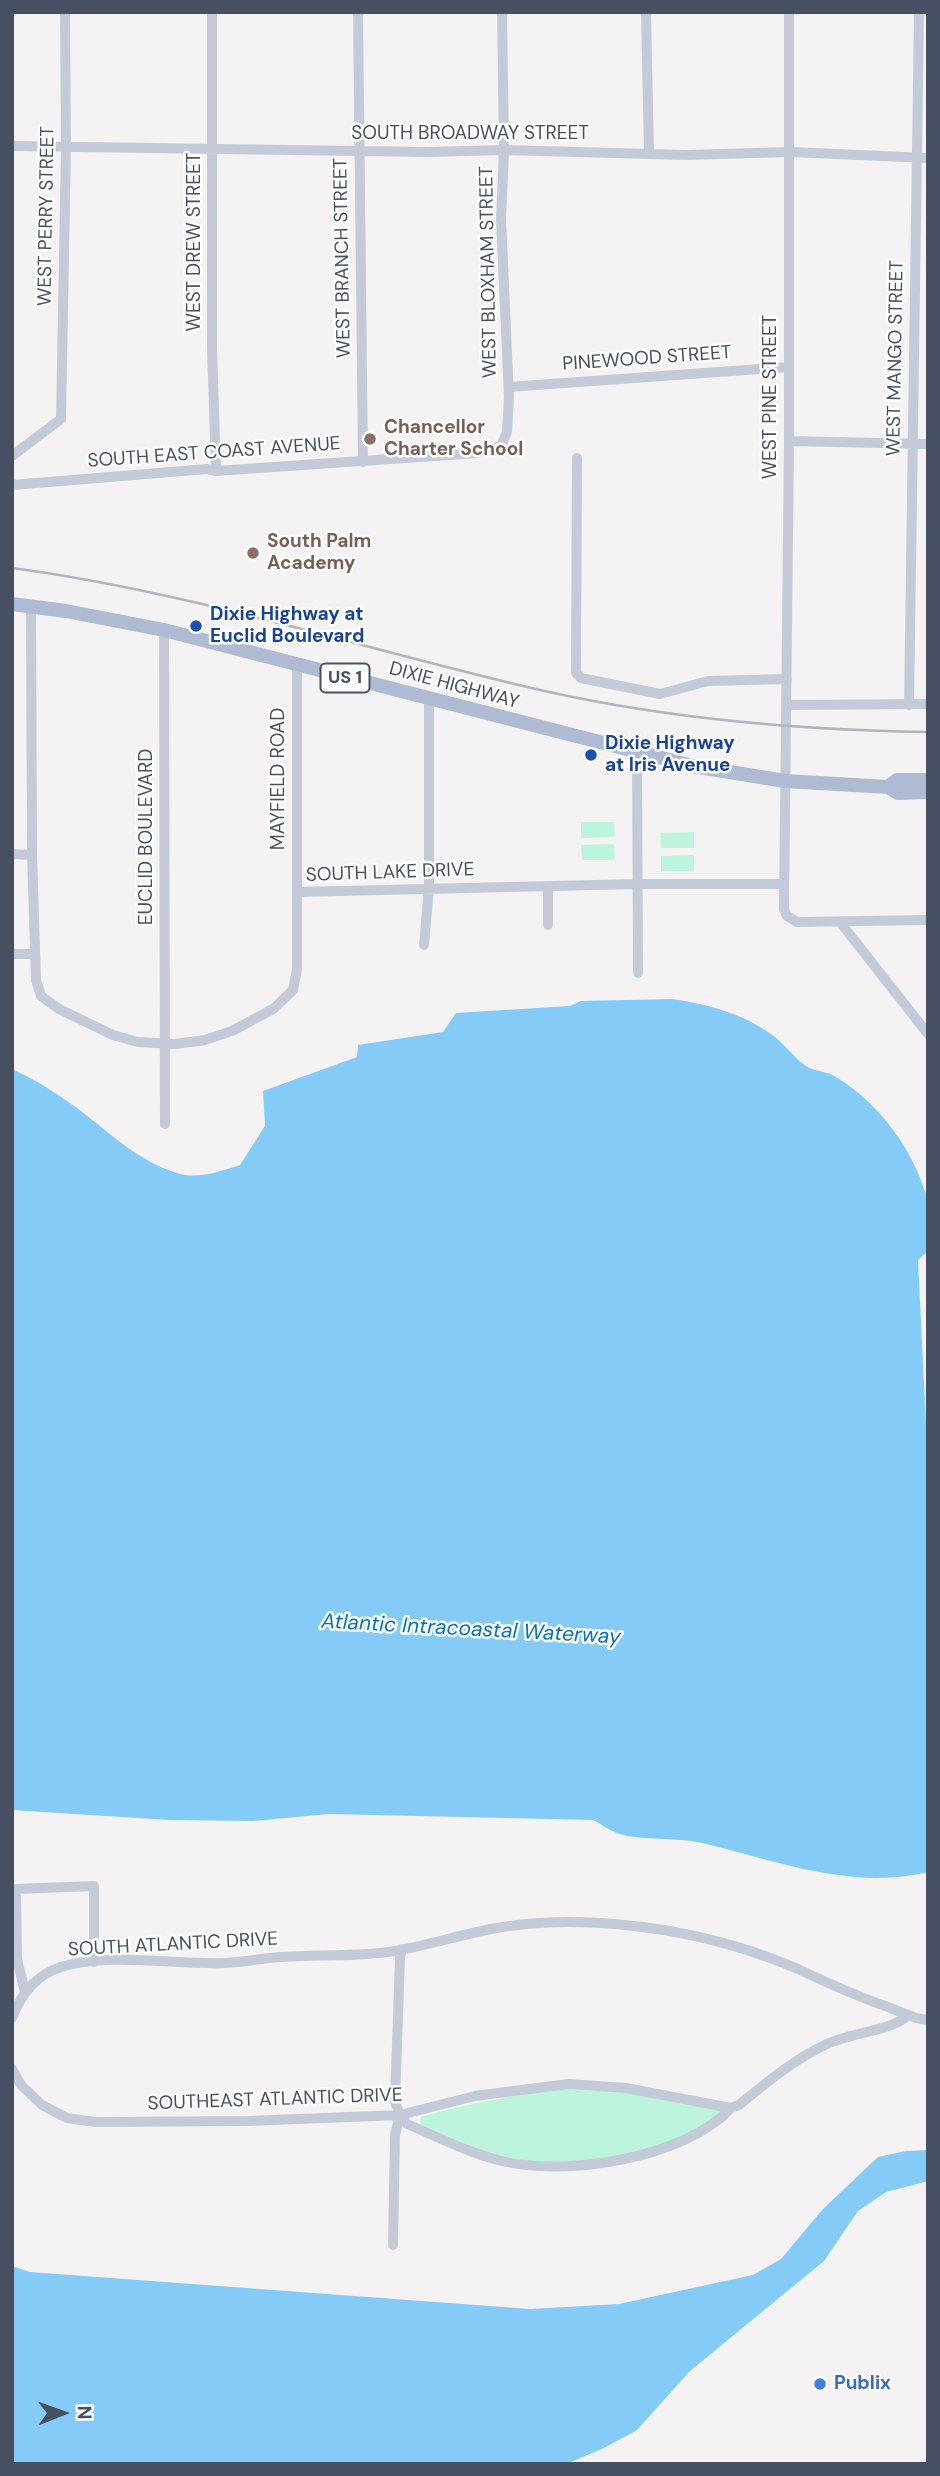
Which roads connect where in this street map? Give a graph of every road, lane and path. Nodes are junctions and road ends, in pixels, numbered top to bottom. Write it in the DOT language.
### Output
graph roads {
  1 [pos="65,12"];
  2 [pos="212,12"];
  3 [pos="358,12"];
  4 [pos="502,12"];
  5 [pos="646,12"];
  6 [pos="789,12"];
  7 [pos="919,12"];
  8 [pos="12,146"];
  9 [pos="66,147"];
  10 [pos="211,149"];
  11 [pos="504,150"];
  12 [pos="359,151"];
  13 [pos="790,152"];
  14 [pos="649,153"];
  15 [pos="922,158"];
  16 [pos="788,367"];
  17 [pos="509,387"];
  18 [pos="789,441"];
  19 [pos="912,444"];
  20 [pos="928,444"];
  21 [pos="501,446"];
  22 [pos="12,456"];
  23 [pos="577,458"];
  24 [pos="363,462"];
  25 [pos="216,471"];
  26 [pos="12,485"];
  27 [pos="12,604"];
  28 [pos="31,606"];
  29 [pos="164,630"];
  30 [pos="298,666"];
  31 [pos="787,679"];
  32 [pos="429,700"];
  33 [pos="928,704"];
  34 [pos="787,705"];
  35 [pos="909,705"];
  36 [pos="637,754"];
  37 [pos="928,780"];
  38 [pos="785,781"];
  39 [pos="888,787"];
  40 [pos="928,792"];
  41 [pos="12,854"];
  42 [pos="32,855"];
  43 [pos="637,884"];
  44 [pos="784,884"];
  45 [pos="548,886"];
  46 [pos="429,888"];
  47 [pos="298,892"];
  48 [pos="928,920"];
  49 [pos="840,922"];
  50 [pos="548,925"];
  51 [pos="424,945"];
  52 [pos="12,954"];
  53 [pos="35,954"];
  54 [pos="638,972"];
  55 [pos="928,1034"];
  56 [pos="165,1044"];
  57 [pos="165,1124"];
  58 [pos="402,1949"];
  59 [pos="94,1962"];
  60 [pos="25,1992"];
  61 [pos="907,2016"];
  62 [pos="12,2018"];
  63 [pos="928,2020"];
  64 [pos="12,2069"];
  65 [pos="731,2108"];
  66 [pos="400,2115"];
  67 [pos="393,2245"];
  1 -- 9 [label="street, WEST PERRY STREET"];
  2 -- 10 [label="street, WEST DREW STREET"];
  3 -- 12 [label="street, WEST BRANCH STREET"];
  4 -- 11 [label="street, WEST BLOXHAM STREET"];
  5 -- 14 [label="street"];
  6 -- 13 [label="street, WEST PINE STREET"];
  7 -- 15 [label="street, WEST MANGO STREET"];
  8 -- 9 [label="street, SOUTH BROADWAY STREET"];
  9 -- 10 [label="street, SOUTH BROADWAY STREET"];
  9 -- 22 [label="street, WEST PERRY STREET"];
  10 -- 12 [label="street, SOUTH BROADWAY STREET"];
  10 -- 25 [label="street, WEST DREW STREET"];
  11 -- 12 [label="street, SOUTH BROADWAY STREET"];
  11 -- 14 [label="street, SOUTH BROADWAY STREET"];
  11 -- 17 [label="street, WEST BLOXHAM STREET"];
  12 -- 24 [label="street, WEST BRANCH STREET"];
  13 -- 14 [label="street, SOUTH BROADWAY STREET"];
  13 -- 15 [label="street, SOUTH BROADWAY STREET"];
  13 -- 16 [label="street, WEST PINE STREET"];
  15 -- 19 [label="street, WEST MANGO STREET"];
  16 -- 17 [label="street, PINEWOOD STREET"];
  16 -- 18 [label="street, WEST PINE STREET"];
  17 -- 21 [label="street, WEST BLOXHAM STREET"];
  18 -- 19 [label="street"];
  18 -- 31 [label="street, WEST PINE STREET"];
  19 -- 20 [label="street"];
  19 -- 35 [label="street, WEST MANGO STREET"];
  21 -- 24 [label="street, SOUTH EAST COAST AVENUE"];
  23 -- 31 [label="street"];
  24 -- 25 [label="street, SOUTH EAST COAST AVENUE"];
  25 -- 26 [label="street, SOUTH EAST COAST AVENUE"];
  27 -- 28 [label="main road, DIXIE HIGHWAY / US 1"];
  28 -- 29 [label="main road, DIXIE HIGHWAY / US 1"];
  28 -- 42 [label="street, SOUTH LAKE DRIVE"];
  29 -- 30 [label="main road, DIXIE HIGHWAY / US 1"];
  29 -- 56 [label="street, EUCLID BOULEVARD"];
  30 -- 32 [label="main road, DIXIE HIGHWAY / US 1"];
  30 -- 47 [label="street, MAYFIELD ROAD"];
  31 -- 34 [label="street, WEST PINE STREET"];
  32 -- 36 [label="main road, DIXIE HIGHWAY / US 1"];
  32 -- 46 [label="street"];
  33 -- 35 [label="street"];
  34 -- 35 [label="street"];
  34 -- 38 [label="street, WEST PINE STREET"];
  36 -- 38 [label="main road, DIXIE HIGHWAY / US 1"];
  36 -- 43 [label="street"];
  37 -- 39 [label="main road, DIXIE HIGHWAY / US 1"];
  38 -- 39 [label="main road, DIXIE HIGHWAY / US 1"];
  38 -- 44 [label="street, WEST PINE STREET"];
  39 -- 40 [label="main road, DIXIE HIGHWAY / US 1"];
  41 -- 42 [label="street"];
  42 -- 53 [label="street, SOUTH LAKE DRIVE"];
  43 -- 44 [label="street, SOUTH LAKE DRIVE"];
  43 -- 45 [label="street, SOUTH LAKE DRIVE"];
  43 -- 54 [label="street"];
  44 -- 49 [label="street"];
  45 -- 46 [label="street, SOUTH LAKE DRIVE"];
  45 -- 50 [label="street"];
  46 -- 47 [label="street, SOUTH LAKE DRIVE"];
  46 -- 51 [label="street"];
  47 -- 56 [label="street, SOUTH LAKE DRIVE"];
  48 -- 49 [label="street"];
  49 -- 55 [label="street"];
  52 -- 53 [label="street"];
  53 -- 56 [label="street, SOUTH LAKE DRIVE"];
  56 -- 57 [label="street, EUCLID BOULEVARD"];
  58 -- 59 [label="street, SOUTH ATLANTIC DRIVE"];
  58 -- 61 [label="street, SOUTH ATLANTIC DRIVE"];
  58 -- 66 [label="street"];
  59 -- 60 [label="street, SOUTH ATLANTIC DRIVE"];
  59 -- 60 [label="street"];
  60 -- 62 [label="street, SOUTH ATLANTIC DRIVE"];
  61 -- 63 [label="street, SOUTH ATLANTIC DRIVE"];
  61 -- 65 [label="street"];
  64 -- 66 [label="street, SOUTHEAST ATLANTIC DRIVE"];
  65 -- 66 [label="street, SOUTHEAST ATLANTIC DRIVE"];
  65 -- 66 [label="street"];
  66 -- 67 [label="street"];
}
